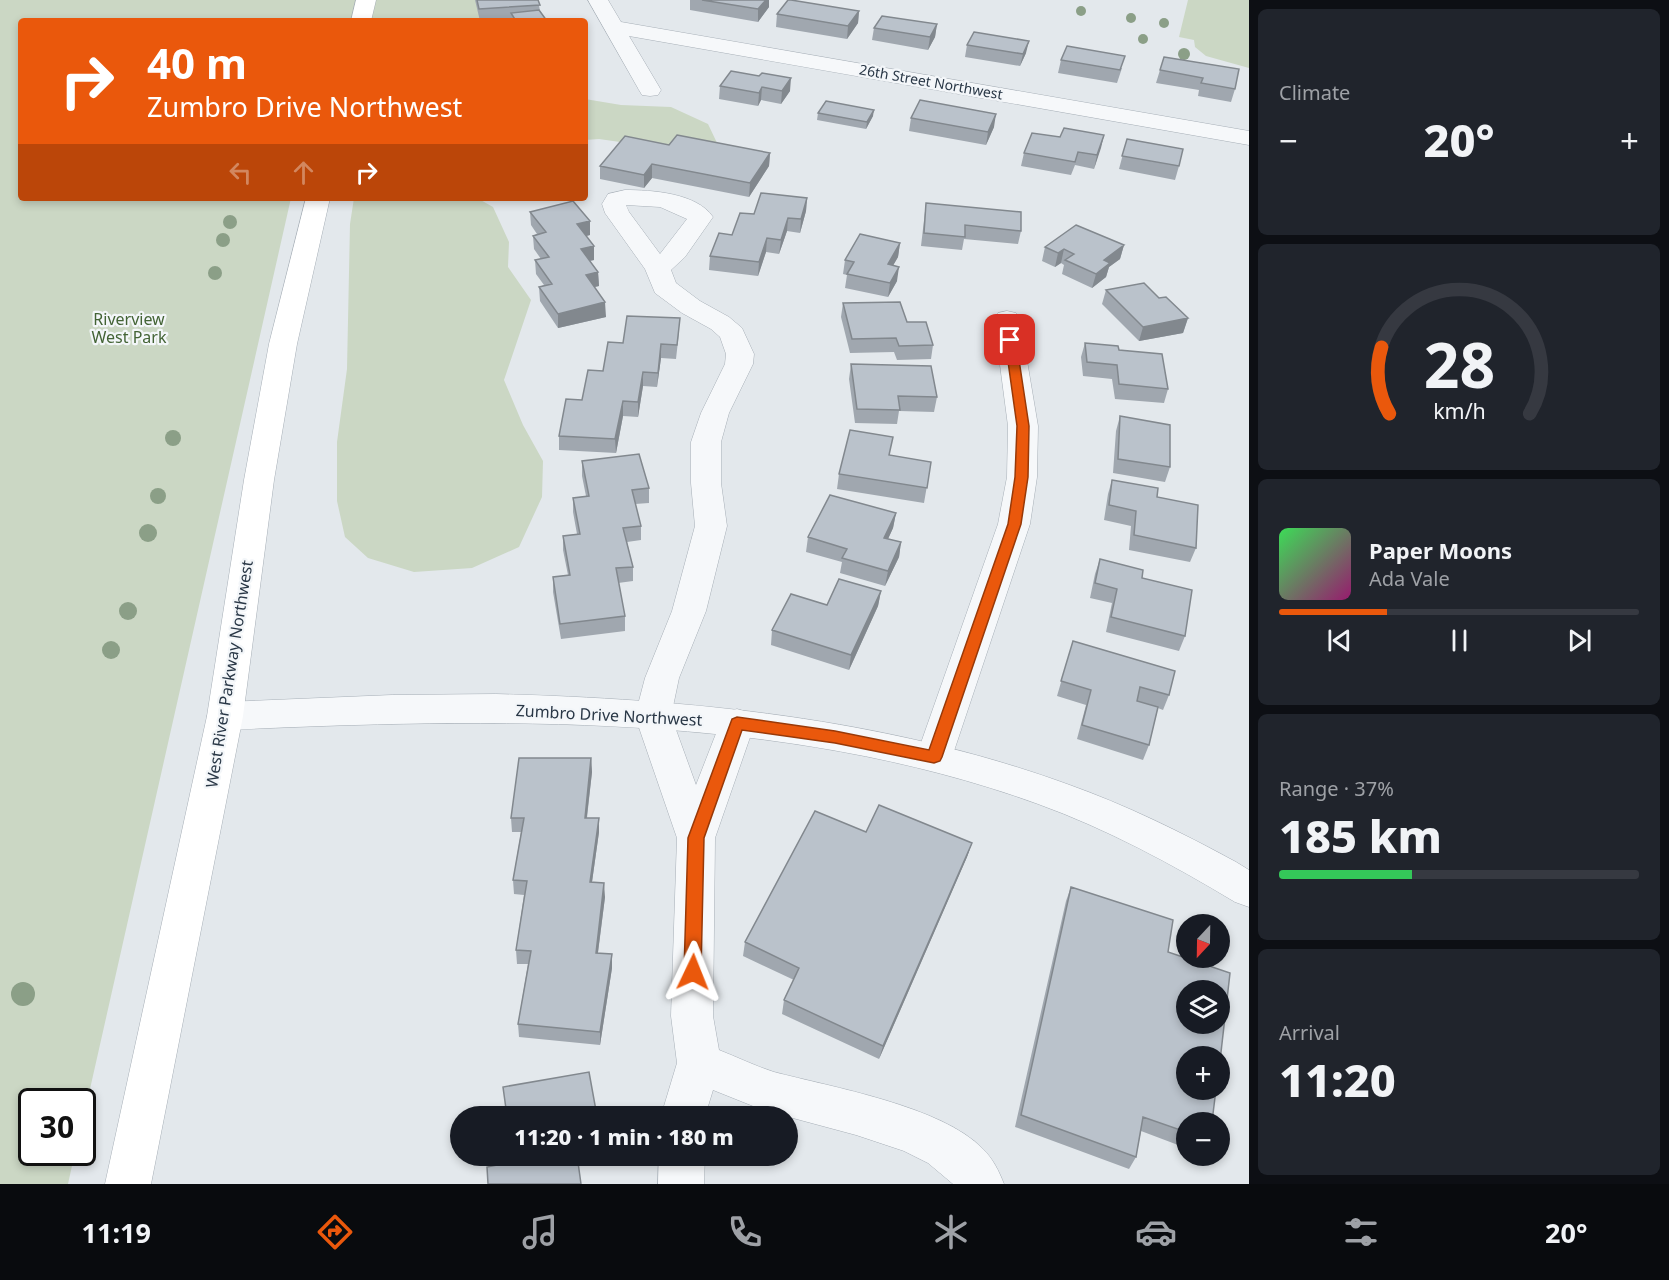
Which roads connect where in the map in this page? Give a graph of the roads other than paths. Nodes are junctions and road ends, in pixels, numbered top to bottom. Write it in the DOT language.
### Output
graph roads {
  1 [pos="366,0"];
  2 [pos="598,0"];
  3 [pos="362,18"];
  4 [pos="613,27"];
  5 [pos="650,90"];
  6 [pos="1249,138"];
  7 [pos="317,201"];
  8 [pos="658,269"];
  9 [pos="1007,318"];
  10 [pos="225,716"];
  11 [pos="653,716"];
  12 [pos="737,723"];
  13 [pos="934,757"];
  14 [pos="696,838"];
  15 [pos="1249,890"];
  16 [pos="699,1063"];
  17 [pos="686,1106"];
  18 [pos="682,1166"];
  19 [pos="128,1184"];
  20 [pos="681,1184"];
  21 [pos="981,1184"];
  1 -- 3 [label="main road"];
  2 -- 4 [label="street"];
  4 -- 5 [label="street"];
  4 -- 6 [label="street, 26th Street Northwest"];
  7 -- 10 [label="main road, West River Parkway Northwest"];
  8 -- 11 [label="street"];
  9 -- 13 [label="street"];
  10 -- 11 [label="street, Zumbro Drive Northwest"];
  10 -- 19 [label="main road, West River Parkway Northwest"];
  11 -- 12 [label="street, Zumbro Drive Northwest"];
  11 -- 14 [label="street"];
  12 -- 13 [label="street, Zumbro Drive Northwest"];
  12 -- 14 [label="street"];
  13 -- 15 [label="street, Zumbro Drive Northwest"];
  14 -- 16 [label="street"];
  16 -- 17 [label="street"];
  16 -- 21 [label="street"];
  18 -- 20 [label="street"];
}
